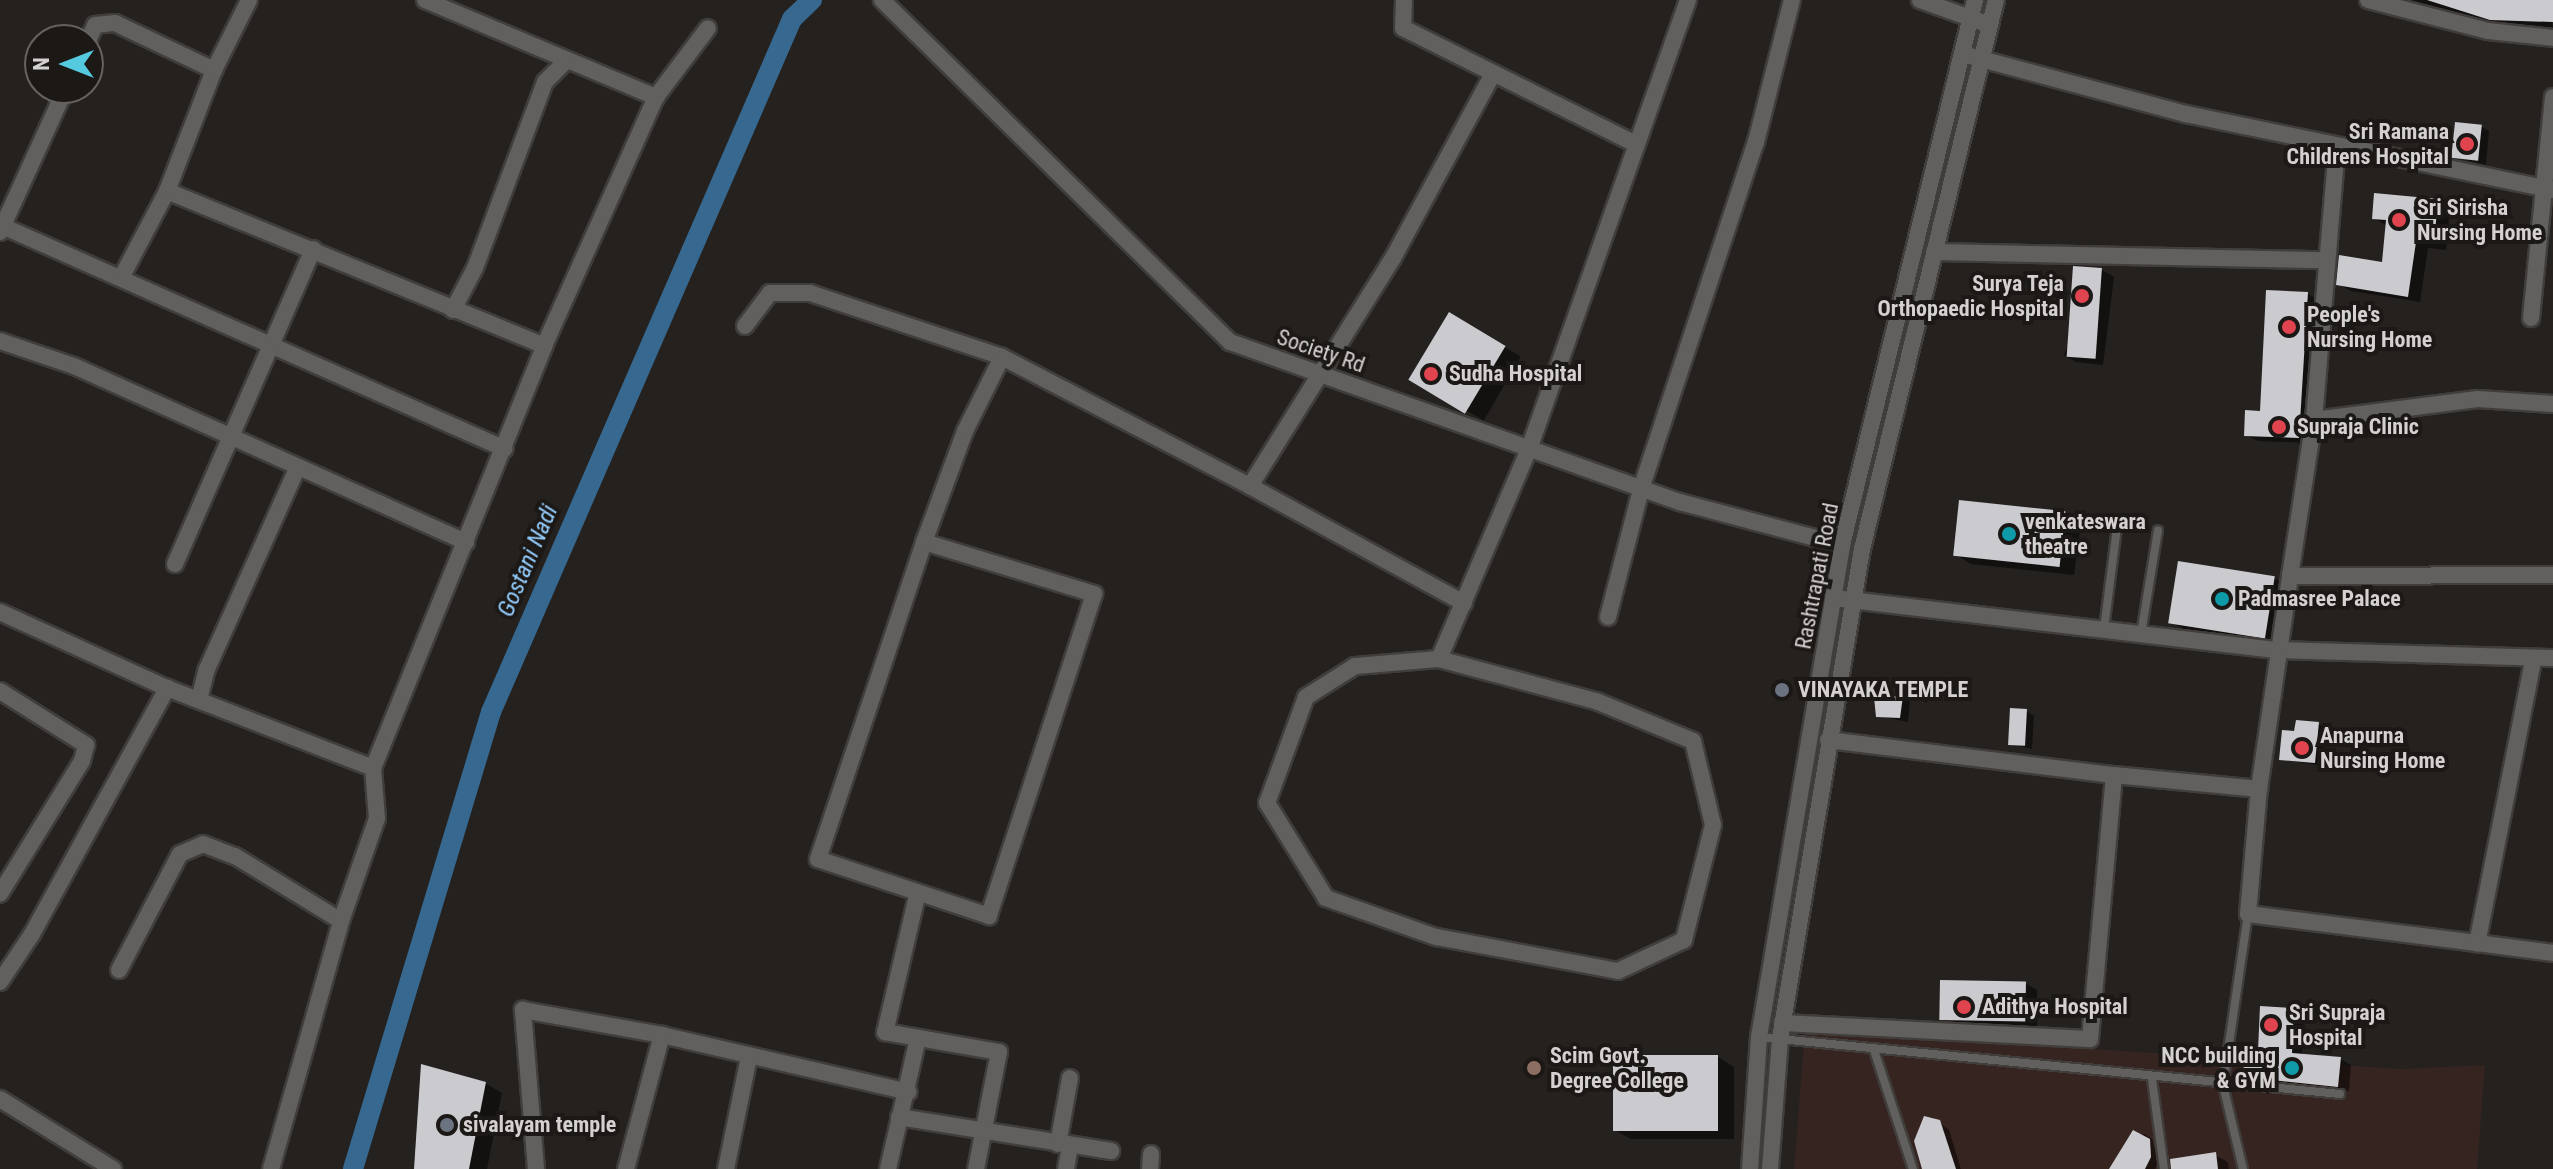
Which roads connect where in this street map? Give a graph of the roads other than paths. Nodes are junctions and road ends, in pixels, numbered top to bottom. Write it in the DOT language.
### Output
graph roads {
  1 [pos="249,0"];
  2 [pos="425,0"];
  3 [pos="882,0"];
  4 [pos="1404,0"];
  5 [pos="1688,0"];
  6 [pos="1792,0"];
  7 [pos="1920,0"];
  8 [pos="1975,0"];
  9 [pos="1996,0"];
  10 [pos="2368,0"];
  11 [pos="1971,18"];
  12 [pos="104,24"];
  13 [pos="1990,25"];
  14 [pos="708,28"];
  15 [pos="2553,38"];
  16 [pos="1963,54"];
  17 [pos="1982,58"];
  18 [pos="565,62"];
  19 [pos="214,70"];
  20 [pos="1493,74"];
  21 [pos="656,97"];
  22 [pos="2553,97"];
  23 [pos="59,104"];
  24 [pos="1636,144"];
  25 [pos="2337,146"];
  26 [pos="2548,189"];
  27 [pos="167,191"];
  28 [pos="1,228"];
  29 [pos="313,249"];
  30 [pos="1934,252"];
  31 [pos="2327,260"];
  32 [pos="121,278"];
  33 [pos="453,310"];
  34 [pos="2531,318"];
  35 [pos="745,326"];
  36 [pos="0,341"];
  37 [pos="272,345"];
  38 [pos="544,346"];
  39 [pos="1002,357"];
  40 [pos="1317,373"];
  41 [pos="2553,404"];
  42 [pos="2314,420"];
  43 [pos="230,435"];
  44 [pos="505,449"];
  45 [pos="1529,449"];
  46 [pos="297,469"];
  47 [pos="1250,486"];
  48 [pos="1641,489"];
  49 [pos="2117,527"];
  50 [pos="2158,530"];
  51 [pos="466,542"];
  52 [pos="924,542"];
  53 [pos="1842,545"];
  54 [pos="175,564"];
  55 [pos="2553,575"];
  56 [pos="2290,576"];
  57 [pos="1833,598"];
  58 [pos="1853,601"];
  59 [pos="1464,603"];
  60 [pos="0,612"];
  61 [pos="1608,617"];
  62 [pos="2103,630"];
  63 [pos="2141,635"];
  64 [pos="2276,650"];
  65 [pos="2553,658"];
  66 [pos="1439,659"];
  67 [pos="2533,661"];
  68 [pos="167,688"];
  69 [pos="0,691"];
  70 [pos="199,700"];
  71 [pos="1828,740"];
  72 [pos="373,768"];
  73 [pos="2114,775"];
  74 [pos="2259,789"];
  75 [pos="0,894"];
  76 [pos="917,896"];
  77 [pos="2248,914"];
  78 [pos="341,921"];
  79 [pos="2477,943"];
  80 [pos="2553,953"];
  81 [pos="119,970"];
  82 [pos="0,982"];
  83 [pos="1781,1031"];
  84 [pos="662,1035"];
  85 [pos="1759,1037"];
  86 [pos="918,1038"];
  87 [pos="1874,1050"];
  88 [pos="749,1057"];
  89 [pos="1070,1078"];
  90 [pos="2152,1079"];
  91 [pos="2223,1085"];
  92 [pos="908,1092"];
  93 [pos="2340,1094"];
  94 [pos="0,1099"];
  95 [pos="899,1117"];
  96 [pos="981,1132"];
  97 [pos="1064,1145"];
  98 [pos="1111,1151"];
  99 [pos="113,1169"];
  100 [pos="271,1169"];
  101 [pos="536,1169"];
  102 [pos="626,1169"];
  103 [pos="726,1169"];
  104 [pos="888,1169"];
  105 [pos="976,1169"];
  106 [pos="1066,1169"];
  107 [pos="1750,1169"];
  108 [pos="1770,1169"];
  109 [pos="1913,1169"];
  110 [pos="2164,1169"];
  111 [pos="2243,1169"];
  1 -- 19 [label="street"];
  2 -- 18 [label="street"];
  3 -- 40 [label="street, Society Rd"];
  4 -- 20 [label="street"];
  5 -- 24 [label="street"];
  6 -- 48 [label="street"];
  7 -- 11 [label="street"];
  8 -- 11 [label="street, Rashtrapati Road"];
  9 -- 13 [label="street, Rashtrapati Road"];
  10 -- 15 [label="street"];
  11 -- 13 [label="street"];
  11 -- 16 [label="street, Rashtrapati Road"];
  12 -- 19 [label="street"];
  13 -- 17 [label="street, Rashtrapati Road"];
  14 -- 21 [label="street"];
  16 -- 17 [label="street"];
  16 -- 53 [label="street, Rashtrapati Road"];
  17 -- 25 [label="street"];
  17 -- 30 [label="street, Rashtrapati Road"];
  18 -- 21 [label="street"];
  18 -- 33 [label="street"];
  19 -- 27 [label="street"];
  20 -- 24 [label="street"];
  20 -- 40 [label="street"];
  21 -- 38 [label="street"];
  22 -- 26 [label="street"];
  23 -- 28 [label="street"];
  24 -- 45 [label="street"];
  25 -- 26 [label="street"];
  25 -- 31 [label="street"];
  26 -- 34 [label="street"];
  27 -- 29 [label="street"];
  27 -- 32 [label="street"];
  28 -- 32 [label="street"];
  29 -- 33 [label="street"];
  29 -- 37 [label="street"];
  30 -- 31 [label="street"];
  30 -- 58 [label="street, Rashtrapati Road"];
  31 -- 42 [label="street"];
  32 -- 37 [label="street"];
  33 -- 38 [label="street"];
  35 -- 39 [label="street"];
  36 -- 43 [label="street"];
  37 -- 43 [label="street"];
  37 -- 44 [label="street"];
  38 -- 44 [label="street"];
  39 -- 47 [label="street"];
  39 -- 52 [label="street"];
  40 -- 45 [label="street, Society Rd"];
  40 -- 47 [label="street"];
  41 -- 42 [label="street"];
  42 -- 56 [label="street"];
  43 -- 46 [label="street"];
  43 -- 54 [label="street"];
  44 -- 51 [label="street"];
  45 -- 48 [label="street, Society Rd"];
  45 -- 59 [label="street"];
  46 -- 51 [label="street"];
  46 -- 70 [label="street"];
  47 -- 59 [label="street"];
  48 -- 53 [label="street, Society Rd"];
  48 -- 61 [label="street"];
  49 -- 62 [label="lane"];
  50 -- 63 [label="lane"];
  51 -- 72 [label="street"];
  52 -- 76 [label="street"];
  52 -- 76 [label="street"];
  53 -- 57 [label="street, Rashtrapati Road"];
  55 -- 56 [label="street"];
  56 -- 64 [label="street"];
  57 -- 58 [label="street"];
  57 -- 85 [label="street, Rashtrapati Road"];
  58 -- 62 [label="street"];
  58 -- 71 [label="street, Rashtrapati Road"];
  59 -- 66 [label="street"];
  60 -- 68 [label="street"];
  62 -- 63 [label="street"];
  63 -- 64 [label="street"];
  64 -- 67 [label="street"];
  64 -- 74 [label="street"];
  65 -- 67 [label="street"];
  66 -- 66 [label="street"];
  67 -- 79 [label="street"];
  68 -- 70 [label="street"];
  68 -- 82 [label="street"];
  69 -- 75 [label="street"];
  70 -- 72 [label="street"];
  71 -- 73 [label="street"];
  71 -- 83 [label="street, Rashtrapati Road"];
  72 -- 78 [label="street"];
  73 -- 74 [label="street"];
  73 -- 83 [label="street"];
  74 -- 77 [label="street"];
  76 -- 86 [label="street"];
  77 -- 79 [label="street"];
  77 -- 91 [label="lane"];
  78 -- 81 [label="street"];
  78 -- 100 [label="street"];
  79 -- 80 [label="street"];
  83 -- 85 [label="lane"];
  83 -- 87 [label="lane"];
  83 -- 108 [label="street, Rashtrapati Road"];
  84 -- 88 [label="street"];
  84 -- 101 [label="street"];
  84 -- 102 [label="street"];
  85 -- 107 [label="street, Rashtrapati Road"];
  86 -- 92 [label="street"];
  86 -- 96 [label="street"];
  87 -- 90 [label="lane"];
  87 -- 109 [label="lane"];
  88 -- 92 [label="street"];
  88 -- 103 [label="street"];
  89 -- 97 [label="street"];
  90 -- 91 [label="lane"];
  90 -- 110 [label="lane"];
  91 -- 93 [label="lane"];
  91 -- 111 [label="lane"];
  92 -- 95 [label="street"];
  94 -- 99 [label="street"];
  95 -- 96 [label="street"];
  95 -- 104 [label="street"];
  96 -- 97 [label="street"];
  96 -- 105 [label="street"];
  97 -- 98 [label="street"];
  97 -- 106 [label="street"];
}
